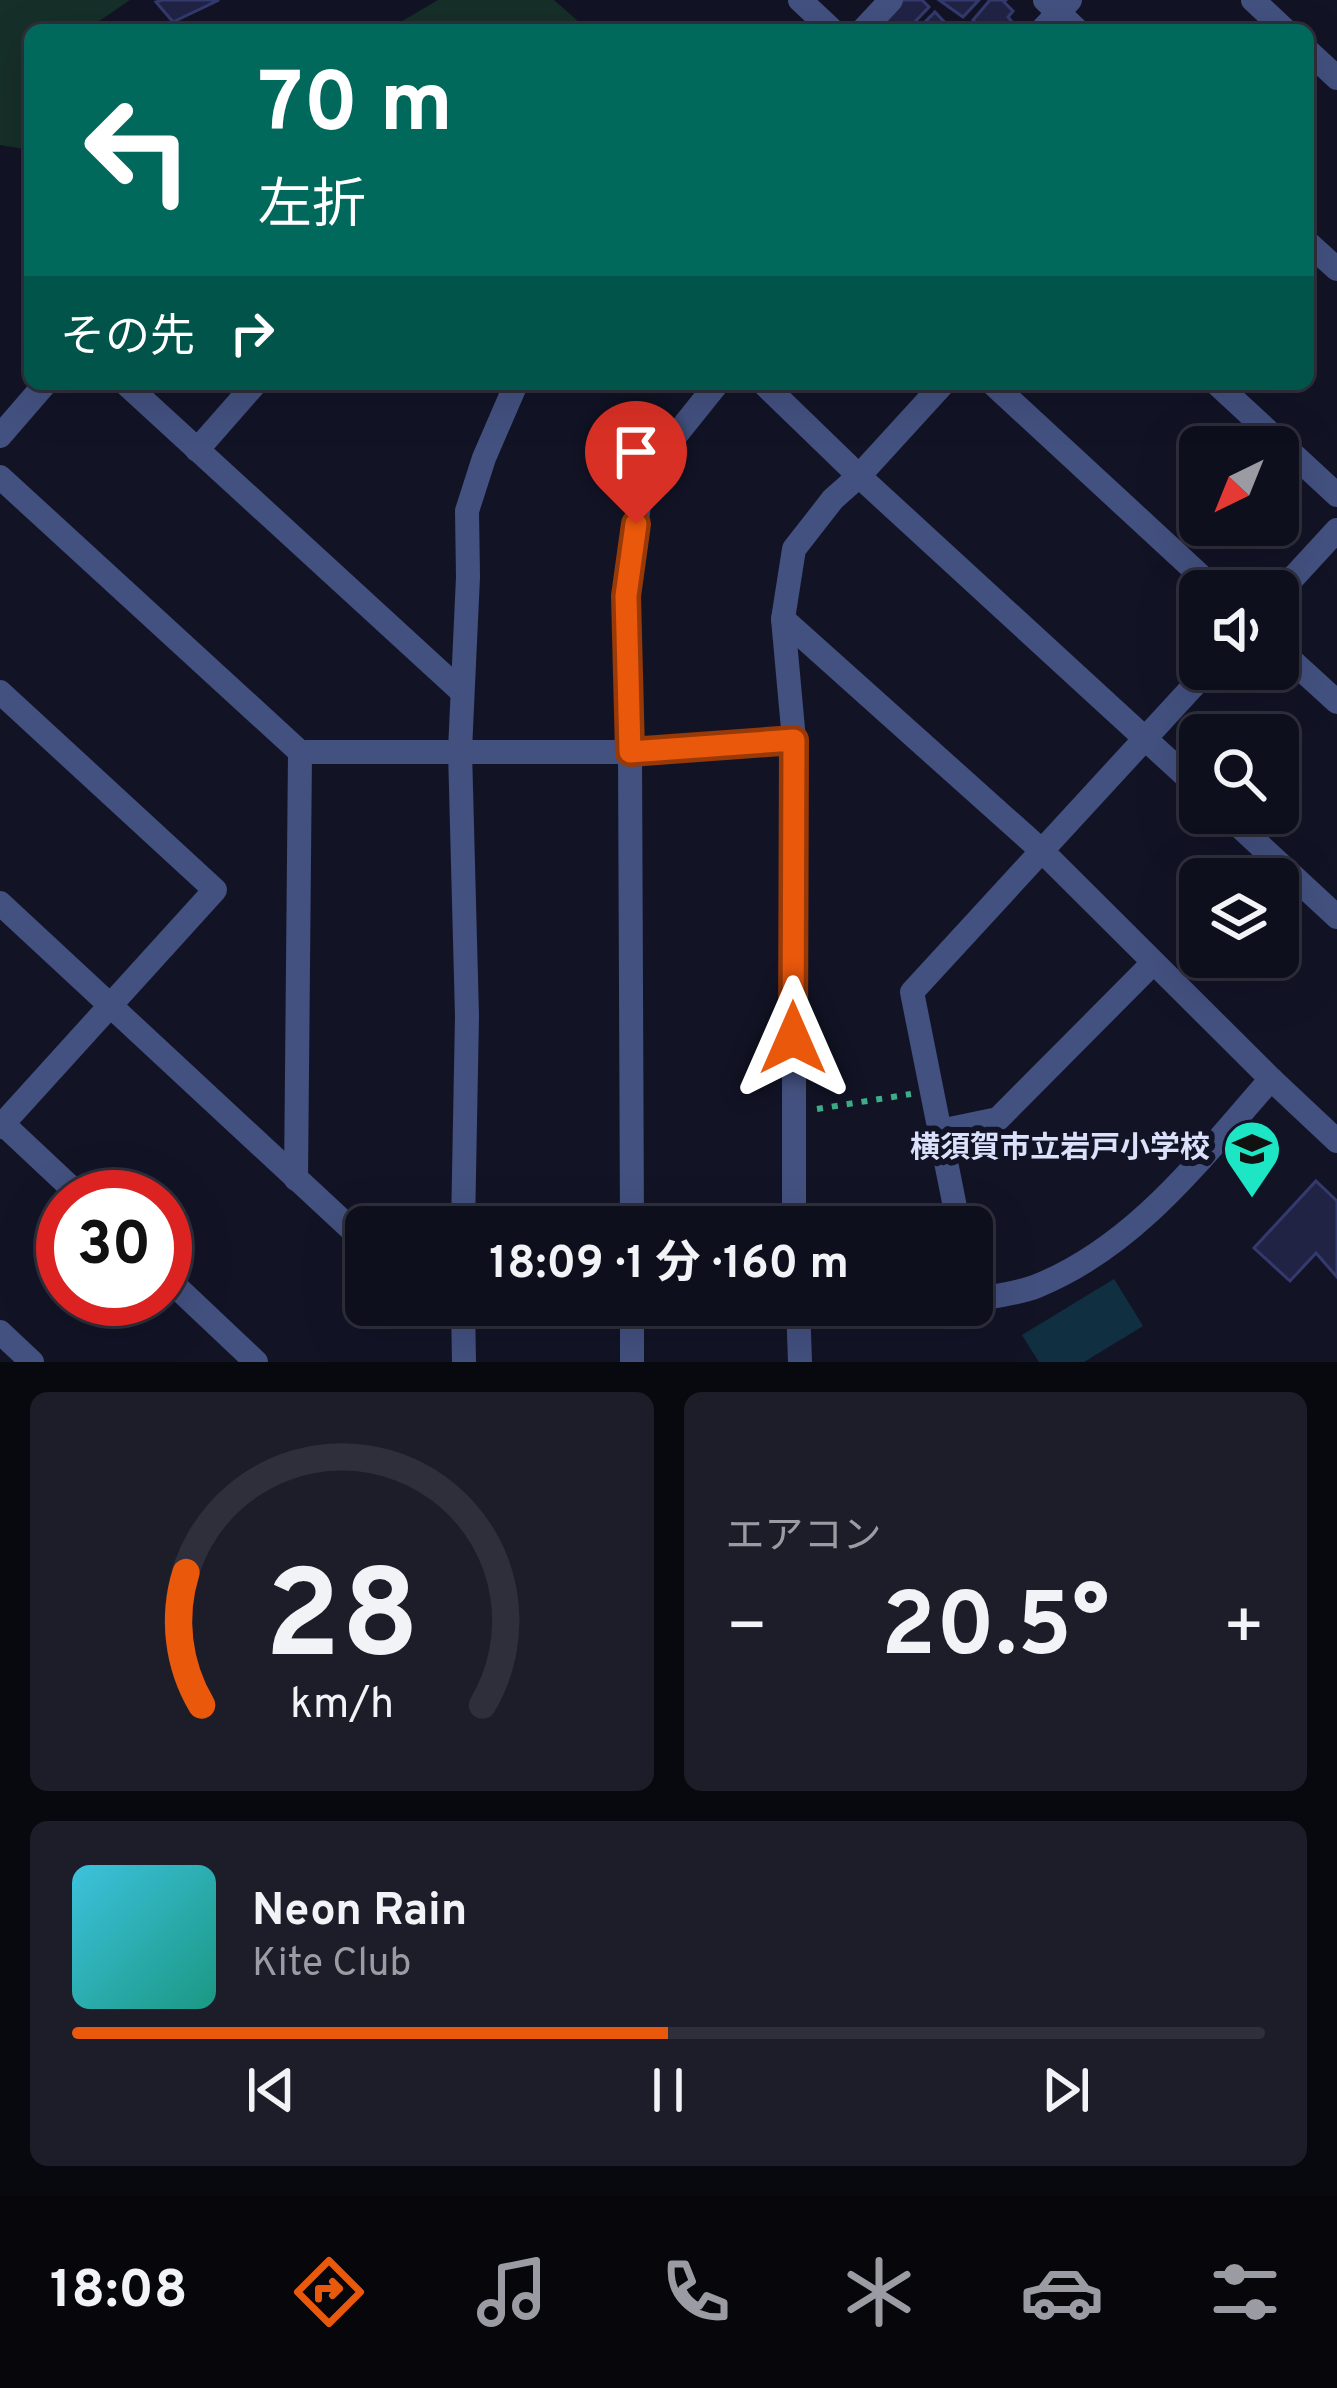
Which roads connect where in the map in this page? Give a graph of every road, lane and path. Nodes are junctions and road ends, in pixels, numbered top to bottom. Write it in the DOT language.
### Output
graph roads {
  1 [pos="800,0"];
  2 [pos="891,0"];
  3 [pos="1253,0"];
  4 [pos="821,24"];
  5 [pos="868,24"];
  6 [pos="1279,24"];
  7 [pos="1314,57"];
  8 [pos="1337,78"];
  9 [pos="1314,248"];
  10 [pos="1337,269"];
  11 [pos="40,390"];
  12 [pos="132,390"];
  13 [pos="250,390"];
  14 [pos="513,390"];
  15 [pos="712,390"];
  16 [pos="770,390"];
  17 [pos="938,390"];
  18 [pos="999,390"];
  19 [pos="1223,390"];
  20 [pos="0,436"];
  21 [pos="197,450"];
  22 [pos="859,476"];
  23 [pos="0,477"];
  24 [pos="1337,495"];
  25 [pos="1337,530"];
  26 [pos="1194,570"];
  27 [pos="1299,571"];
  28 [pos="783,619"];
  29 [pos="1299,667"];
  30 [pos="1190,690"];
  31 [pos="0,692"];
  32 [pos="462,692"];
  33 [pos="1337,702"];
  34 [pos="1145,738"];
  35 [pos="794,740"];
  36 [pos="460,750"];
  37 [pos="300,752"];
  38 [pos="630,752"];
  39 [pos="1179,770"];
  40 [pos="1248,834"];
  41 [pos="1042,851"];
  42 [pos="0,903"];
  43 [pos="1337,917"];
  44 [pos="1153,963"];
  45 [pos="112,1004"];
  46 [pos="1271,1079"];
  47 [pos="926,1091"];
  48 [pos="794,1112"];
  49 [pos="1,1124"];
  50 [pos="940,1131"];
  51 [pos="1337,1142"];
  52 [pos="51,1170"];
  53 [pos="296,1179"];
  54 [pos="463,1206"];
  55 [pos="632,1206"];
  56 [pos="794,1206"];
  57 [pos="955,1206"];
  58 [pos="345,1224"];
  59 [pos="993,1296"];
  60 [pos="192,1302"];
  61 [pos="463,1326"];
  62 [pos="632,1326"];
  63 [pos="799,1326"];
  64 [pos="0,1332"];
  65 [pos="32,1362"];
  66 [pos="256,1362"];
  67 [pos="464,1362"];
  68 [pos="632,1362"];
  69 [pos="800,1362"];
  1 -- 4 [label="street"];
  2 -- 5 [label="street"];
  3 -- 6 [label="street"];
  7 -- 8 [label="street"];
  9 -- 10 [label="street"];
  11 -- 20 [label="street"];
  12 -- 21 [label="street"];
  13 -- 21 [label="street"];
  14 -- 32 [label="street"];
  15 -- 38 [label="street"];
  16 -- 22 [label="street"];
  17 -- 22 [label="street"];
  18 -- 26 [label="street"];
  19 -- 24 [label="street"];
  21 -- 32 [label="street"];
  22 -- 28 [label="street"];
  22 -- 34 [label="street"];
  23 -- 37 [label="street"];
  25 -- 27 [label="street"];
  28 -- 35 [label="street"];
  28 -- 41 [label="street"];
  29 -- 33 [label="street"];
  30 -- 34 [label="street"];
  31 -- 45 [label="street"];
  32 -- 36 [label="street"];
  34 -- 39 [label="street"];
  34 -- 41 [label="street"];
  35 -- 38 [label="street"];
  35 -- 48 [label="street"];
  36 -- 37 [label="street"];
  36 -- 38 [label="street"];
  36 -- 54 [label="street"];
  37 -- 53 [label="street"];
  38 -- 55 [label="street"];
  40 -- 43 [label="street"];
  41 -- 44 [label="street"];
  41 -- 50 [label="street"];
  42 -- 45 [label="street"];
  44 -- 46 [label="street"];
  44 -- 50 [label="street"];
  45 -- 49 [label="street"];
  45 -- 53 [label="street"];
  46 -- 51 [label="street"];
  46 -- 59 [label="street"];
  47 -- 48 [label="path"];
  48 -- 56 [label="street"];
  49 -- 52 [label="street"];
  50 -- 57 [label="street"];
  53 -- 58 [label="street"];
  60 -- 66 [label="street"];
  61 -- 67 [label="street"];
  62 -- 68 [label="street"];
  63 -- 69 [label="street"];
  64 -- 65 [label="street"];
}
